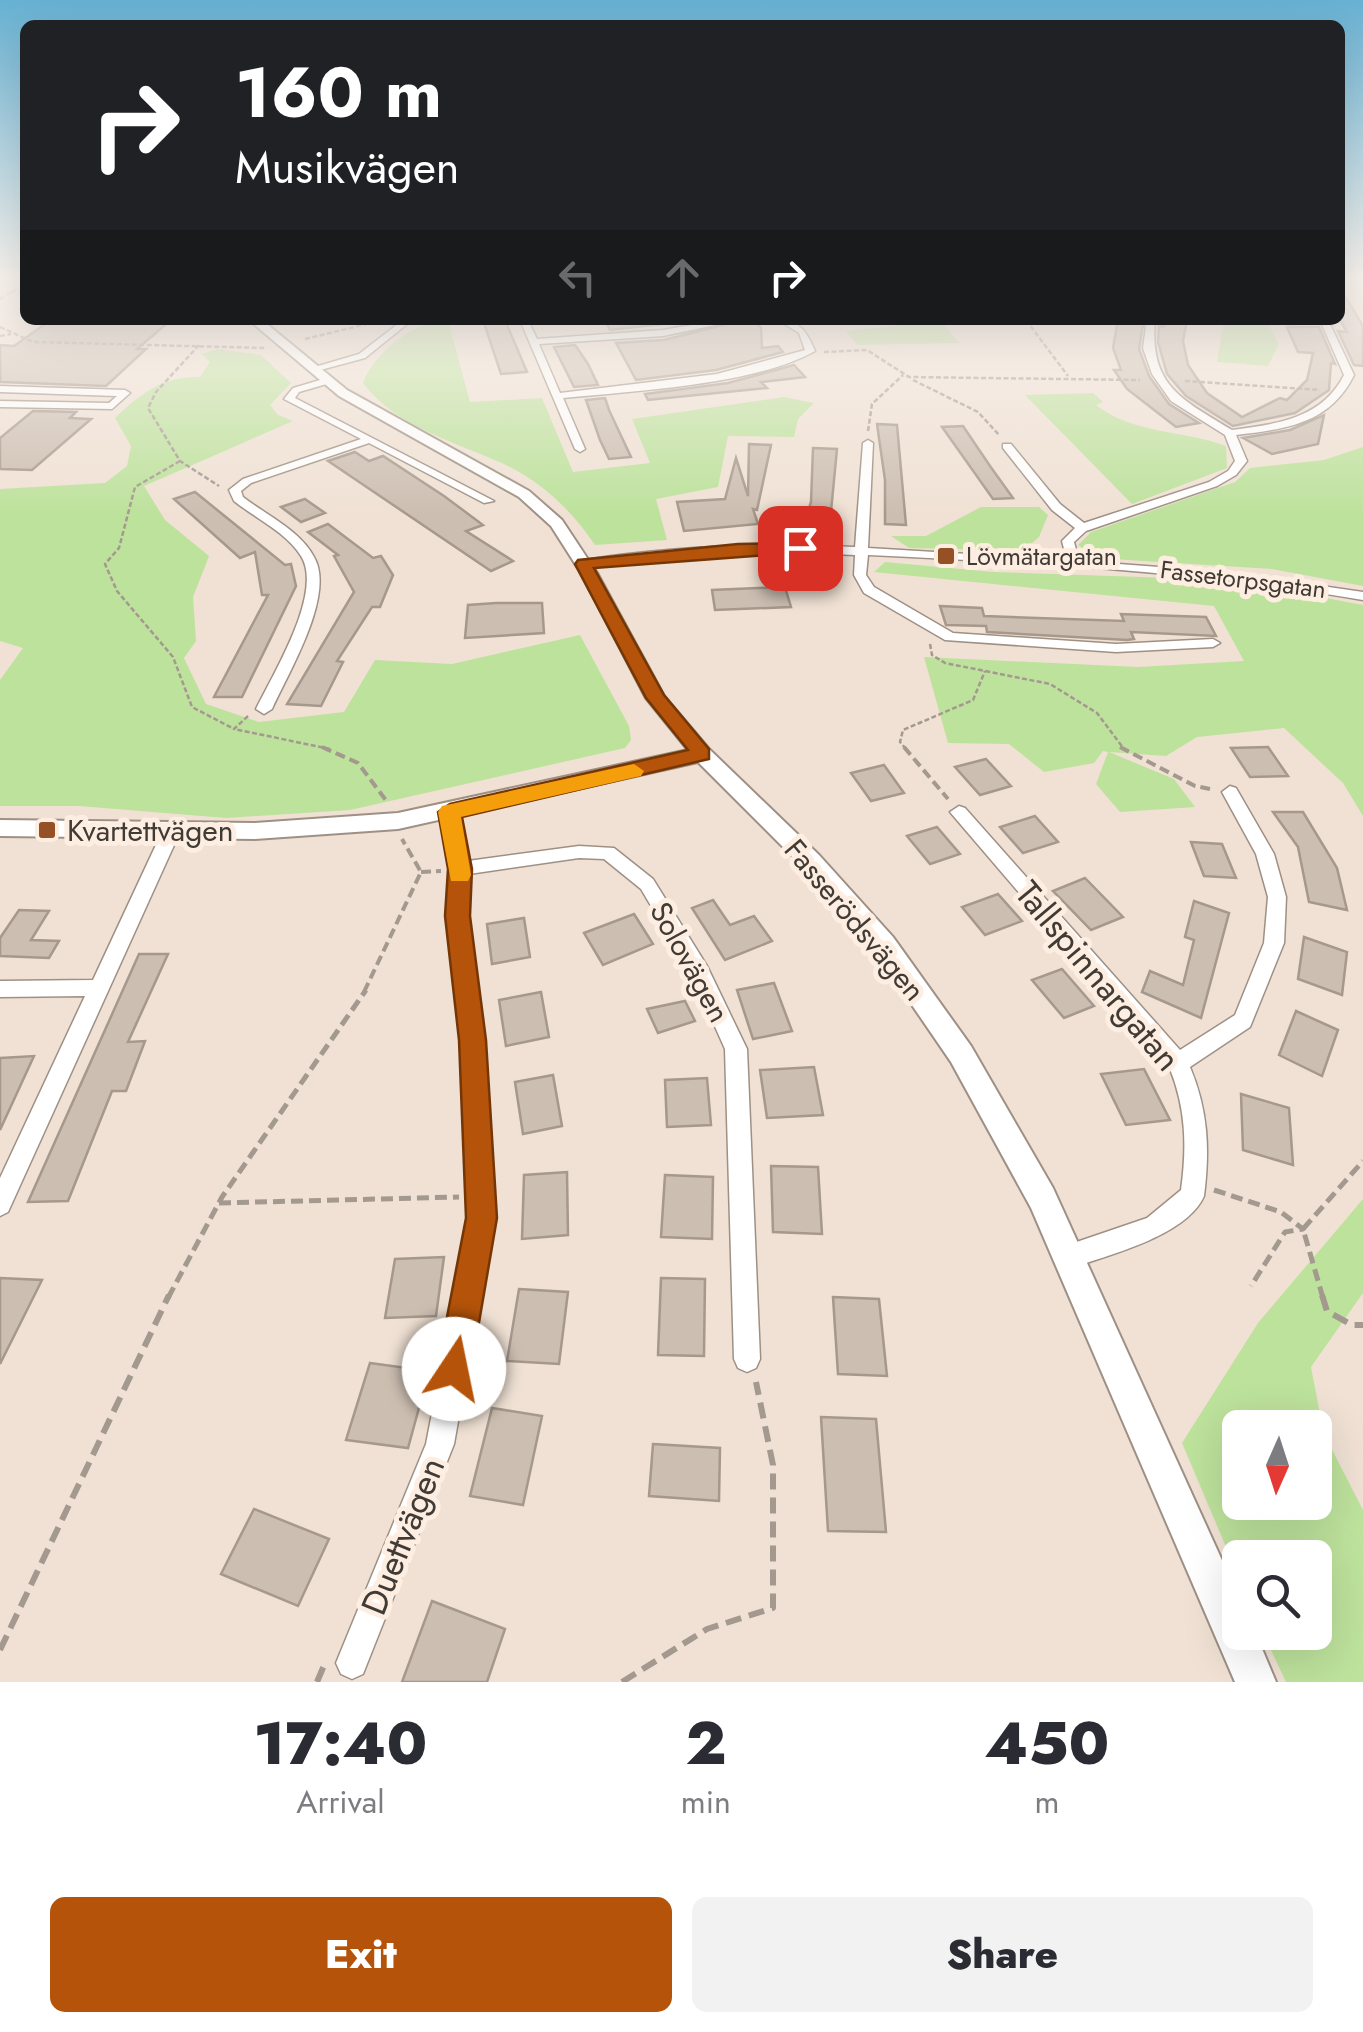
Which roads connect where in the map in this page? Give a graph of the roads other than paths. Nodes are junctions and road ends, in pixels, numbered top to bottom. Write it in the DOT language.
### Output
graph roads {
  1 [pos="301,359"];
  2 [pos="349,359"];
  3 [pos="541,359"];
  4 [pos="788,359"];
  5 [pos="1153,359"];
  6 [pos="1342,359"];
  7 [pos="314,369"];
  8 [pos="327,381"];
  9 [pos="0,390"];
  10 [pos="556,396"];
  11 [pos="0,404"];
  12 [pos="1230,434"];
  13 [pos="370,439"];
  14 [pos="868,442"];
  15 [pos="1007,446"];
  16 [pos="580,449"];
  17 [pos="488,500"];
  18 [pos="1082,528"];
  19 [pos="860,550"];
  20 [pos="584,564"];
  21 [pos="1074,564"];
  22 [pos="1363,596"];
  23 [pos="1212,644"];
  24 [pos="264,708"];
  25 [pos="702,754"];
  26 [pos="1230,792"];
  27 [pos="450,812"];
  28 [pos="959,812"];
  29 [pos="0,828"];
  30 [pos="171,832"];
  31 [pos="460,869"];
  32 [pos="97,988"];
  33 [pos="0,989"];
  34 [pos="1178,1063"];
  35 [pos="0,1204"];
  36 [pos="1068,1257"];
  37 [pos="747,1358"];
  38 [pos="352,1663"];
  39 [pos="1256,1682"];
  1 -- 7 [label="street, Fasserödsvägen"];
  2 -- 7 [label="street"];
  3 -- 10 [label="street"];
  4 -- 10 [label="street"];
  5 -- 12 [label="street"];
  6 -- 12 [label="street"];
  7 -- 8 [label="street, Fasserödsvägen"];
  8 -- 13 [label="street"];
  8 -- 20 [label="street, Fasserödsvägen"];
  9 -- 11 [label="street"];
  10 -- 16 [label="street"];
  12 -- 18 [label="street"];
  13 -- 17 [label="street"];
  13 -- 24 [label="street"];
  14 -- 19 [label="street"];
  15 -- 18 [label="street"];
  18 -- 21 [label="street"];
  19 -- 20 [label="street, Fassetorpsgatan"];
  19 -- 21 [label="street, Fassetorpsgatan"];
  19 -- 23 [label="street"];
  20 -- 25 [label="street, Fasserödsvägen"];
  21 -- 22 [label="street, Fassetorpsgatan"];
  25 -- 27 [label="street"];
  25 -- 36 [label="street, Fasserödsvägen"];
  26 -- 34 [label="street"];
  27 -- 30 [label="street"];
  27 -- 31 [label="street, Duettvägen"];
  28 -- 34 [label="street, Tallspinnargatan"];
  29 -- 30 [label="street"];
  30 -- 32 [label="street"];
  31 -- 37 [label="street, Solovägen"];
  31 -- 38 [label="street, Duettvägen"];
  32 -- 33 [label="street"];
  32 -- 35 [label="street"];
  34 -- 36 [label="street, Tallspinnargatan"];
  36 -- 39 [label="street, Fasserödsvägen"];
}
